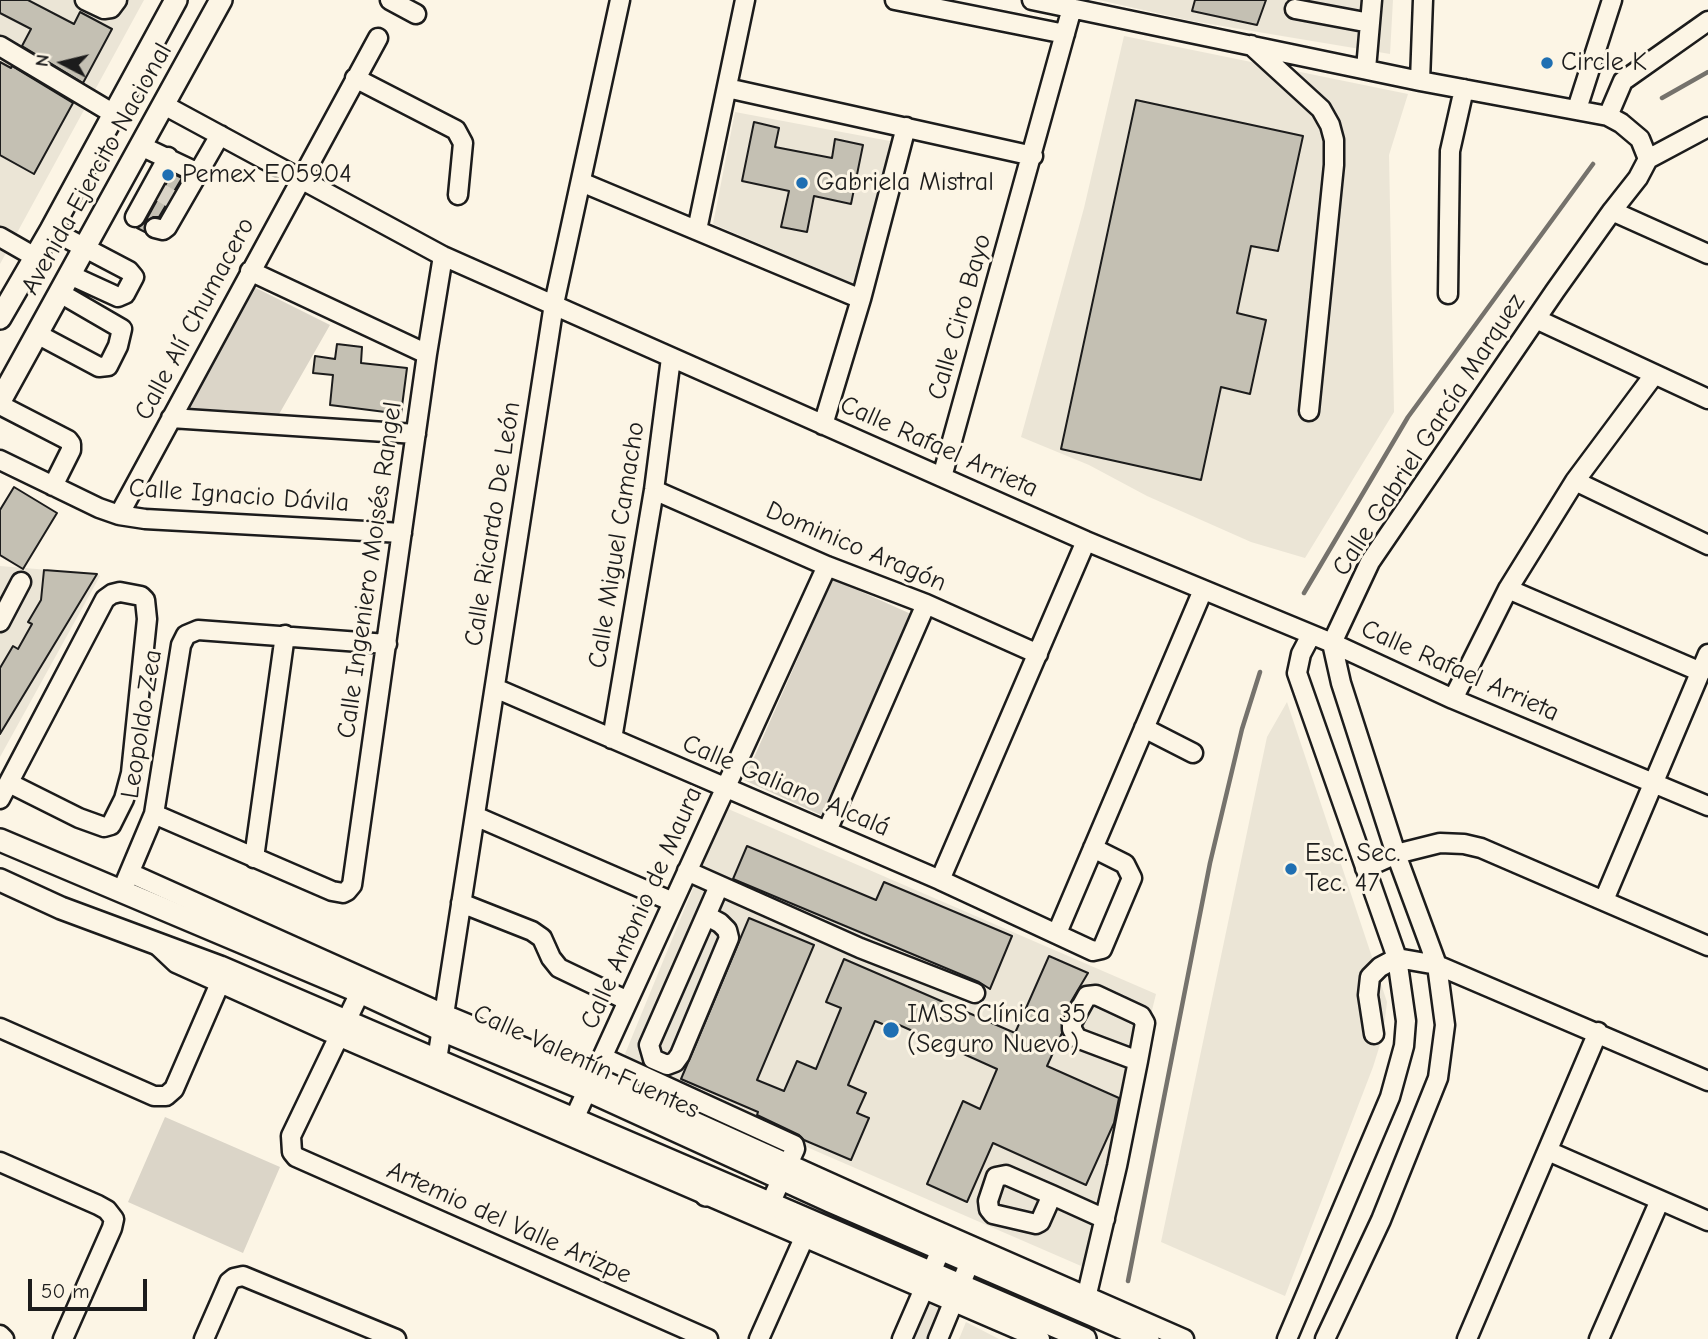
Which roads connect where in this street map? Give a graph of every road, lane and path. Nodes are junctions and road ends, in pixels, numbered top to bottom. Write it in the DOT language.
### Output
graph roads {
  1 [pos="85,0"];
  2 [pos="117,0"];
  3 [pos="176,0"];
  4 [pos="221,0"];
  5 [pos="390,0"];
  6 [pos="620,0"];
  7 [pos="745,0"];
  8 [pos="895,0"];
  9 [pos="1032,0"];
  10 [pos="1372,0"];
  11 [pos="1423,0"];
  12 [pos="1612,0"];
  13 [pos="1072,8"];
  14 [pos="1295,9"];
  15 [pos="416,14"];
  16 [pos="1708,21"];
  17 [pos="1370,23"];
  18 [pos="1065,34"];
  19 [pos="377,38"];
  20 [pos="0,46"];
  21 [pos="1251,46"];
  22 [pos="1366,69"];
  23 [pos="355,78"];
  24 [pos="1420,80"];
  25 [pos="727,88"];
  26 [pos="1464,89"];
  27 [pos="164,105"];
  28 [pos="1577,109"];
  29 [pos="114,114"];
  30 [pos="1608,116"];
  31 [pos="906,127"];
  32 [pos="1708,127"];
  33 [pos="220,135"];
  34 [pos="141,146"];
  35 [pos="1033,156"];
  36 [pos="168,157"];
  37 [pos="1648,159"];
  38 [pos="198,173"];
  39 [pos="301,179"];
  40 [pos="580,182"];
  41 [pos="458,195"];
  42 [pos="110,202"];
  43 [pos="1612,211"];
  44 [pos="155,228"];
  45 [pos="51,230"];
  46 [pos="697,230"];
  47 [pos="0,237"];
  48 [pos="85,248"];
  49 [pos="1708,254"];
  50 [pos="443,256"];
  51 [pos="35,257"];
  52 [pos="250,271"];
  53 [pos="70,275"];
  54 [pos="60,293"];
  55 [pos="1448,294"];
  56 [pos="861,299"];
  57 [pos="554,304"];
  58 [pos="0,318"];
  59 [pos="1536,319"];
  60 [pos="37,334"];
  61 [pos="427,354"];
  62 [pos="671,358"];
  63 [pos="1654,375"];
  64 [pos="1708,399"];
  65 [pos="0,403"];
  66 [pos="1309,411"];
  67 [pos="171,418"];
  68 [pos="823,425"];
  69 [pos="416,434"];
  70 [pos="0,460"];
  71 [pos="942,477"];
  72 [pos="1575,481"];
  73 [pos="53,486"];
  74 [pos="654,490"];
  75 [pos="119,515"];
  76 [pos="402,533"];
  77 [pos="1086,541"];
  78 [pos="1708,545"];
  79 [pos="827,566"];
  80 [pos="21,582"];
  81 [pos="1508,589"];
  82 [pos="1203,590"];
  83 [pos="926,604"];
  84 [pos="2,614"];
  85 [pos="285,635"];
  86 [pos="1311,635"];
  87 [pos="1332,643"];
  88 [pos="387,644"];
  89 [pos="1038,654"];
  90 [pos="1708,654"];
  91 [pos="1700,672"];
  92 [pos="495,688"];
  93 [pos="1453,699"];
  94 [pos="1144,728"];
  95 [pos="612,739"];
  96 [pos="1193,753"];
  97 [pos="9,783"];
  98 [pos="1653,783"];
  99 [pos="725,788"];
  100 [pos="0,799"];
  101 [pos="1708,806"];
  102 [pos="154,814"];
  103 [pos="475,816"];
  104 [pos="827,831"];
  105 [pos="6,842"];
  106 [pos="1093,848"];
  107 [pos="1396,854"];
  108 [pos="254,858"];
  109 [pos="1365,868"];
  110 [pos="687,872"];
  111 [pos="131,873"];
  112 [pos="0,874"];
  113 [pos="0,880"];
  114 [pos="940,880"];
  115 [pos="719,886"];
  116 [pos="119,892"];
  117 [pos="1604,900"];
  118 [pos="673,902"];
  119 [pos="461,903"];
  120 [pos="707,916"];
  121 [pos="1057,933"];
  122 [pos="153,942"];
  123 [pos="1708,946"];
  124 [pos="1397,958"];
  125 [pos="1437,965"];
  126 [pos="220,983"];
  127 [pos="364,985"];
  128 [pos="975,993"];
  129 [pos="628,1001"];
  130 [pos="443,1022"];
  131 [pos="0,1028"];
  132 [pos="342,1029"];
  133 [pos="1598,1032"];
  134 [pos="1374,1034"];
  135 [pos="604,1058"];
  136 [pos="437,1060"];
  137 [pos="1138,1062"];
  138 [pos="1708,1081"];
  139 [pos="592,1084"];
  140 [pos="574,1119"];
  141 [pos="1548,1151"];
  142 [pos="0,1162"];
  143 [pos="683,1166"];
  144 [pos="785,1172"];
  145 [pos="706,1195"];
  146 [pos="1052,1195"];
  147 [pos="1660,1200"];
  148 [pos="770,1204"];
  149 [pos="1105,1219"];
  150 [pos="1708,1221"];
  151 [pos="804,1238"];
  152 [pos="945,1242"];
  153 [pos="973,1255"];
  154 [pos="928,1280"];
  155 [pos="957,1294"];
  156 [pos="1090,1302"];
  157 [pos="1139,1329"];
  158 [pos="1081,1338"];
  159 [pos="63,1339"];
  160 [pos="204,1339"];
  161 [pos="396,1339"];
  162 [pos="708,1339"];
  163 [pos="759,1339"];
  164 [pos="902,1339"];
  165 [pos="938,1339"];
  166 [pos="1040,1339"];
  167 [pos="1184,1339"];
  168 [pos="1287,1339"];
  169 [pos="1325,1339"];
  170 [pos="1467,1339"];
  171 [pos="1599,1339"];
  1 -- 2 [label="street"];
  3 -- 29 [label="main road, Avenida Ejercito Nacional"];
  4 -- 27 [label="main road, Avenida Ejercito Nacional"];
  5 -- 15 [label="street"];
  6 -- 40 [label="street, Calle Ricardo De León"];
  7 -- 25 [label="street"];
  8 -- 18 [label="street"];
  9 -- 13 [label="street"];
  10 -- 17 [label="street"];
  11 -- 24 [label="street"];
  12 -- 28 [label="street"];
  13 -- 18 [label="street, Calle Ciro Bayo"];
  13 -- 21 [label="street"];
  14 -- 17 [label="street"];
  16 -- 30 [label="street"];
  17 -- 22 [label="street"];
  18 -- 35 [label="street, Calle Ciro Bayo"];
  19 -- 23 [label="street, Calle Alí Chumacero"];
  20 -- 29 [label="street"];
  21 -- 22 [label="street"];
  21 -- 66 [label="street"];
  22 -- 24 [label="street"];
  23 -- 39 [label="street, Calle Alí Chumacero"];
  23 -- 41 [label="street"];
  24 -- 26 [label="street"];
  25 -- 31 [label="street"];
  25 -- 46 [label="street"];
  26 -- 28 [label="street"];
  26 -- 55 [label="street"];
  27 -- 33 [label="street, Calle Rafael Arrieta"];
  27 -- 34 [label="main road, Avenida Ejercito Nacional"];
  28 -- 30 [label="street"];
  29 -- 45 [label="main road, Avenida Ejercito Nacional"];
  30 -- 37 [label="street"];
  31 -- 35 [label="street"];
  31 -- 56 [label="street"];
  32 -- 37 [label="street"];
  33 -- 38 [label="street"];
  33 -- 39 [label="street, Calle Rafael Arrieta"];
  34 -- 36 [label="street"];
  34 -- 42 [label="main road, Avenida Ejercito Nacional"];
  35 -- 71 [label="street, Calle Ciro Bayo"];
  36 -- 38 [label="street"];
  36 -- 42 [label="street"];
  37 -- 43 [label="street, Calle Gabriel García Marquez"];
  38 -- 44 [label="street"];
  39 -- 50 [label="street, Calle Rafael Arrieta"];
  39 -- 52 [label="street, Calle Alí Chumacero"];
  40 -- 46 [label="street"];
  40 -- 57 [label="street, Calle Ricardo De León"];
  42 -- 48 [label="main road, Avenida Ejercito Nacional"];
  43 -- 49 [label="street"];
  43 -- 59 [label="street, Calle Gabriel García Marquez"];
  45 -- 48 [label="street"];
  45 -- 51 [label="main road, Avenida Ejercito Nacional"];
  46 -- 56 [label="street"];
  47 -- 51 [label="street"];
  48 -- 53 [label="main road, Avenida Ejercito Nacional"];
  48 -- 53 [label="street"];
  50 -- 57 [label="street, Calle Rafael Arrieta"];
  50 -- 61 [label="street, Calle Ingeniero Moisés Rangel"];
  51 -- 58 [label="main road, Avenida Ejercito Nacional"];
  52 -- 61 [label="street"];
  52 -- 67 [label="street, Calle Alí Chumacero"];
  53 -- 54 [label="main road, Avenida Ejercito Nacional"];
  54 -- 60 [label="main road, Avenida Ejercito Nacional"];
  54 -- 60 [label="street"];
  56 -- 68 [label="street"];
  57 -- 62 [label="street, Calle Rafael Arrieta"];
  57 -- 92 [label="street, Calle Ricardo De León"];
  59 -- 63 [label="street"];
  59 -- 87 [label="street, Calle Gabriel García Marquez"];
  60 -- 65 [label="main road, Avenida Ejercito Nacional"];
  61 -- 69 [label="street, Calle Ingeniero Moisés Rangel"];
  62 -- 68 [label="street, Calle Rafael Arrieta"];
  62 -- 74 [label="street, Calle Miguel Camacho"];
  63 -- 64 [label="street"];
  63 -- 72 [label="street"];
  65 -- 73 [label="street"];
  67 -- 69 [label="street"];
  67 -- 75 [label="street, Calle Alí Chumacero"];
  68 -- 71 [label="street, Calle Rafael Arrieta"];
  69 -- 76 [label="street, Calle Ingeniero Moisés Rangel"];
  70 -- 73 [label="street, Calle Ignacio Dávila"];
  71 -- 77 [label="street, Calle Rafael Arrieta"];
  72 -- 78 [label="street"];
  72 -- 81 [label="street"];
  73 -- 75 [label="street, Calle Ignacio Dávila"];
  74 -- 79 [label="street, Dominico Aragón"];
  74 -- 95 [label="street, Calle Miguel Camacho"];
  75 -- 76 [label="street, Calle Ignacio Dávila"];
  76 -- 88 [label="street, Calle Ingeniero Moisés Rangel"];
  77 -- 82 [label="street, Calle Rafael Arrieta"];
  77 -- 89 [label="street"];
  79 -- 83 [label="street, Dominico Aragón"];
  79 -- 99 [label="street, Calle Antonio de Maura"];
  80 -- 84 [label="street"];
  81 -- 91 [label="street"];
  81 -- 93 [label="street"];
  82 -- 86 [label="street, Calle Rafael Arrieta"];
  82 -- 94 [label="street"];
  83 -- 89 [label="street, Dominico Aragón"];
  83 -- 104 [label="street"];
  85 -- 88 [label="street, Leopoldo Zea"];
  85 -- 102 [label="street, Leopoldo Zea"];
  85 -- 108 [label="street"];
  86 -- 87 [label="street, Calle Rafael Arrieta"];
  86 -- 109 [label="street"];
  87 -- 93 [label="street, Calle Rafael Arrieta"];
  87 -- 107 [label="street"];
  88 -- 108 [label="street, Calle Ingeniero Moisés Rangel"];
  89 -- 114 [label="street"];
  90 -- 91 [label="street"];
  91 -- 98 [label="street"];
  92 -- 95 [label="street, Calle Galiano Alcalá"];
  92 -- 103 [label="street, Calle Ricardo De León"];
  93 -- 98 [label="street, Calle Rafael Arrieta"];
  94 -- 96 [label="street"];
  94 -- 106 [label="street"];
  95 -- 99 [label="street, Calle Galiano Alcalá"];
  97 -- 97 [label="street"];
  97 -- 100 [label="street"];
  98 -- 101 [label="street, Calle Rafael Arrieta"];
  98 -- 117 [label="street"];
  99 -- 104 [label="street, Calle Galiano Alcalá"];
  99 -- 110 [label="street, Calle Antonio de Maura"];
  102 -- 108 [label="street"];
  102 -- 111 [label="street, Leopoldo Zea"];
  103 -- 118 [label="street"];
  103 -- 119 [label="street, Calle Ricardo De León"];
  104 -- 114 [label="street, Calle Galiano Alcalá"];
  105 -- 112 [label="main road"];
  105 -- 116 [label="main road, Calle Valentín Fuentes"];
  106 -- 121 [label="street"];
  106 -- 121 [label="street, Calle Galiano Alcalá"];
  107 -- 109 [label="street"];
  107 -- 117 [label="street"];
  107 -- 125 [label="street"];
  109 -- 124 [label="street"];
  110 -- 115 [label="street"];
  110 -- 118 [label="street, Calle Antonio de Maura"];
  111 -- 116 [label="street, Leopoldo Zea"];
  111 -- 127 [label="street"];
  113 -- 122 [label="main road"];
  114 -- 121 [label="street, Calle Galiano Alcalá"];
  115 -- 120 [label="street"];
  115 -- 128 [label="street"];
  116 -- 127 [label="main road, Calle Valentín Fuentes"];
  117 -- 123 [label="street"];
  118 -- 129 [label="street, Calle Antonio de Maura"];
  119 -- 129 [label="street"];
  119 -- 130 [label="street, Calle Ricardo De León"];
  120 -- 120 [label="street"];
  122 -- 126 [label="street"];
  122 -- 132 [label="main road"];
  124 -- 125 [label="street"];
  124 -- 134 [label="street"];
  124 -- 168 [label="street"];
  125 -- 133 [label="street"];
  125 -- 169 [label="street"];
  126 -- 131 [label="street"];
  126 -- 132 [label="street"];
  127 -- 130 [label="main road, Calle Valentín Fuentes"];
  127 -- 132 [label="street"];
  129 -- 135 [label="street, Calle Antonio de Maura"];
  130 -- 136 [label="street, Calle Ricardo De León"];
  130 -- 139 [label="main road, Calle Valentín Fuentes"];
  132 -- 136 [label="main road"];
  132 -- 145 [label="street"];
  132 -- 162 [label="street, Artemio del Valle Arizpe"];
  133 -- 138 [label="street"];
  133 -- 141 [label="street"];
  135 -- 139 [label="street, Calle Antonio de Maura"];
  135 -- 144 [label="street"];
  136 -- 140 [label="main road"];
  137 -- 137 [label="street"];
  137 -- 149 [label="street"];
  139 -- 140 [label="street, Calle Antonio de Maura"];
  139 -- 144 [label="main road, Calle Valentín Fuentes"];
  140 -- 143 [label="main road"];
  141 -- 147 [label="street"];
  141 -- 170 [label="street"];
  142 -- 159 [label="street"];
  143 -- 145 [label="main road"];
  143 -- 148 [label="main road"];
  144 -- 148 [label="street"];
  144 -- 152 [label="main road, Calle Valentín Fuentes"];
  145 -- 151 [label="street"];
  146 -- 149 [label="street"];
  147 -- 150 [label="street"];
  147 -- 171 [label="street"];
  148 -- 154 [label="main road"];
  149 -- 156 [label="street"];
  151 -- 154 [label="street"];
  151 -- 163 [label="street"];
  152 -- 153 [label="main road, Calle Valentín Fuentes"];
  152 -- 154 [label="street"];
  153 -- 155 [label="street"];
  153 -- 156 [label="main road, Calle Valentín Fuentes"];
  154 -- 155 [label="main road"];
  154 -- 164 [label="street"];
  155 -- 158 [label="main road"];
  155 -- 165 [label="street"];
  155 -- 166 [label="street"];
  156 -- 157 [label="main road, Calle Valentín Fuentes"];
  157 -- 167 [label="street"];
  160 -- 161 [label="street"];
}
